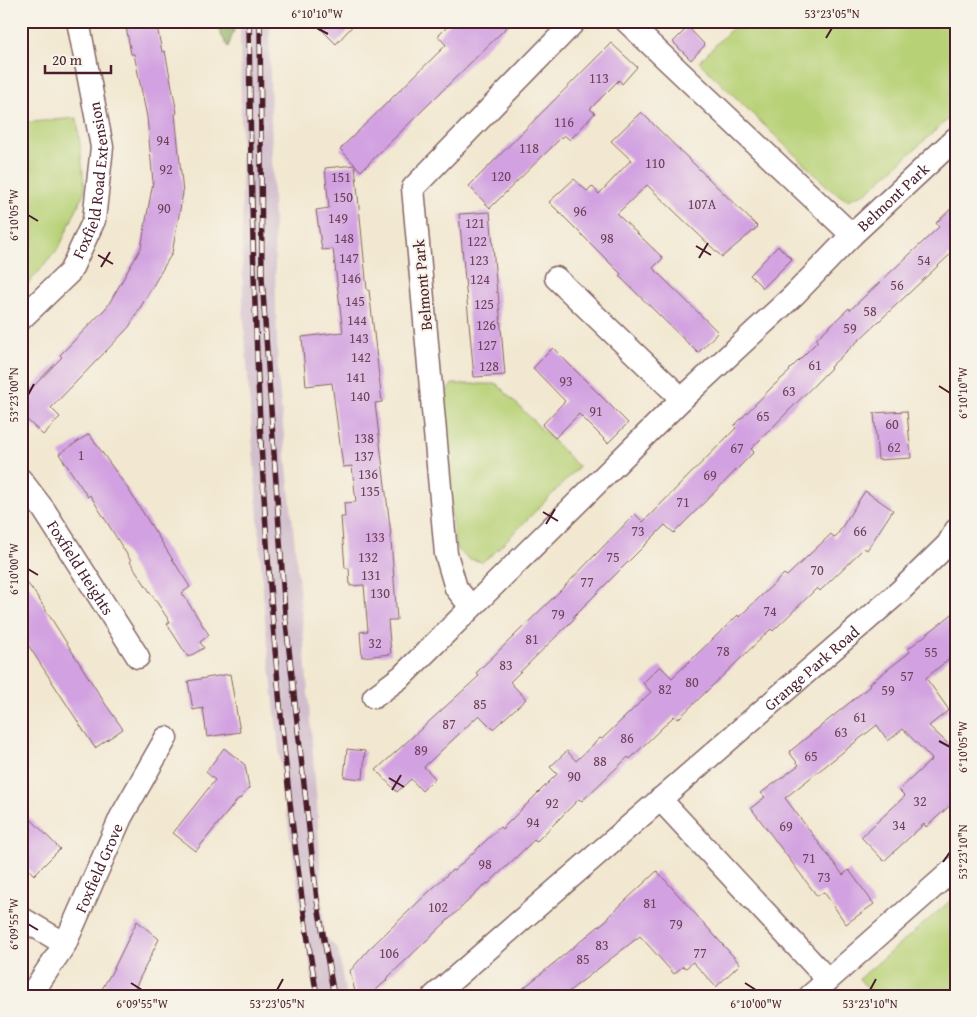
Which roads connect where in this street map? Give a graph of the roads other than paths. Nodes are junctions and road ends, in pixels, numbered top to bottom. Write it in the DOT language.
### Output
graph roads {
  1 [pos="78,21"];
  2 [pos="575,21"];
  3 [pos="626,21"];
  4 [pos="956,138"];
  5 [pos="852,235"];
  6 [pos="556,278"];
  7 [pos="21,319"];
  8 [pos="682,399"];
  9 [pos="21,480"];
  10 [pos="956,530"];
  11 [pos="471,607"];
  12 [pos="138,657"];
  13 [pos="374,697"];
  14 [pos="166,738"];
  15 [pos="660,799"];
  16 [pos="956,866"];
  17 [pos="21,918"];
  18 [pos="65,944"];
  19 [pos="828,980"];
  20 [pos="30,996"];
  21 [pos="434,996"];
  22 [pos="810,996"];
  1 -- 7 [label="street, Foxfield Road Extension"];
  2 -- 11 [label="street, Belmont Park"];
  3 -- 5 [label="street, Belmont Park"];
  4 -- 5 [label="street, Belmont Park"];
  5 -- 8 [label="street, Belmont Park"];
  6 -- 8 [label="street"];
  8 -- 11 [label="street, Belmont Park"];
  9 -- 12 [label="street, Foxfield Heights"];
  10 -- 15 [label="street, Grange Park Road"];
  11 -- 13 [label="street, Belmont Park"];
  14 -- 18 [label="street, Foxfield Grove"];
  15 -- 19 [label="street"];
  15 -- 21 [label="street, Grange Park Road"];
  16 -- 19 [label="street"];
  17 -- 18 [label="street"];
  18 -- 20 [label="street, Foxfield Grove"];
  19 -- 22 [label="street"];
}
